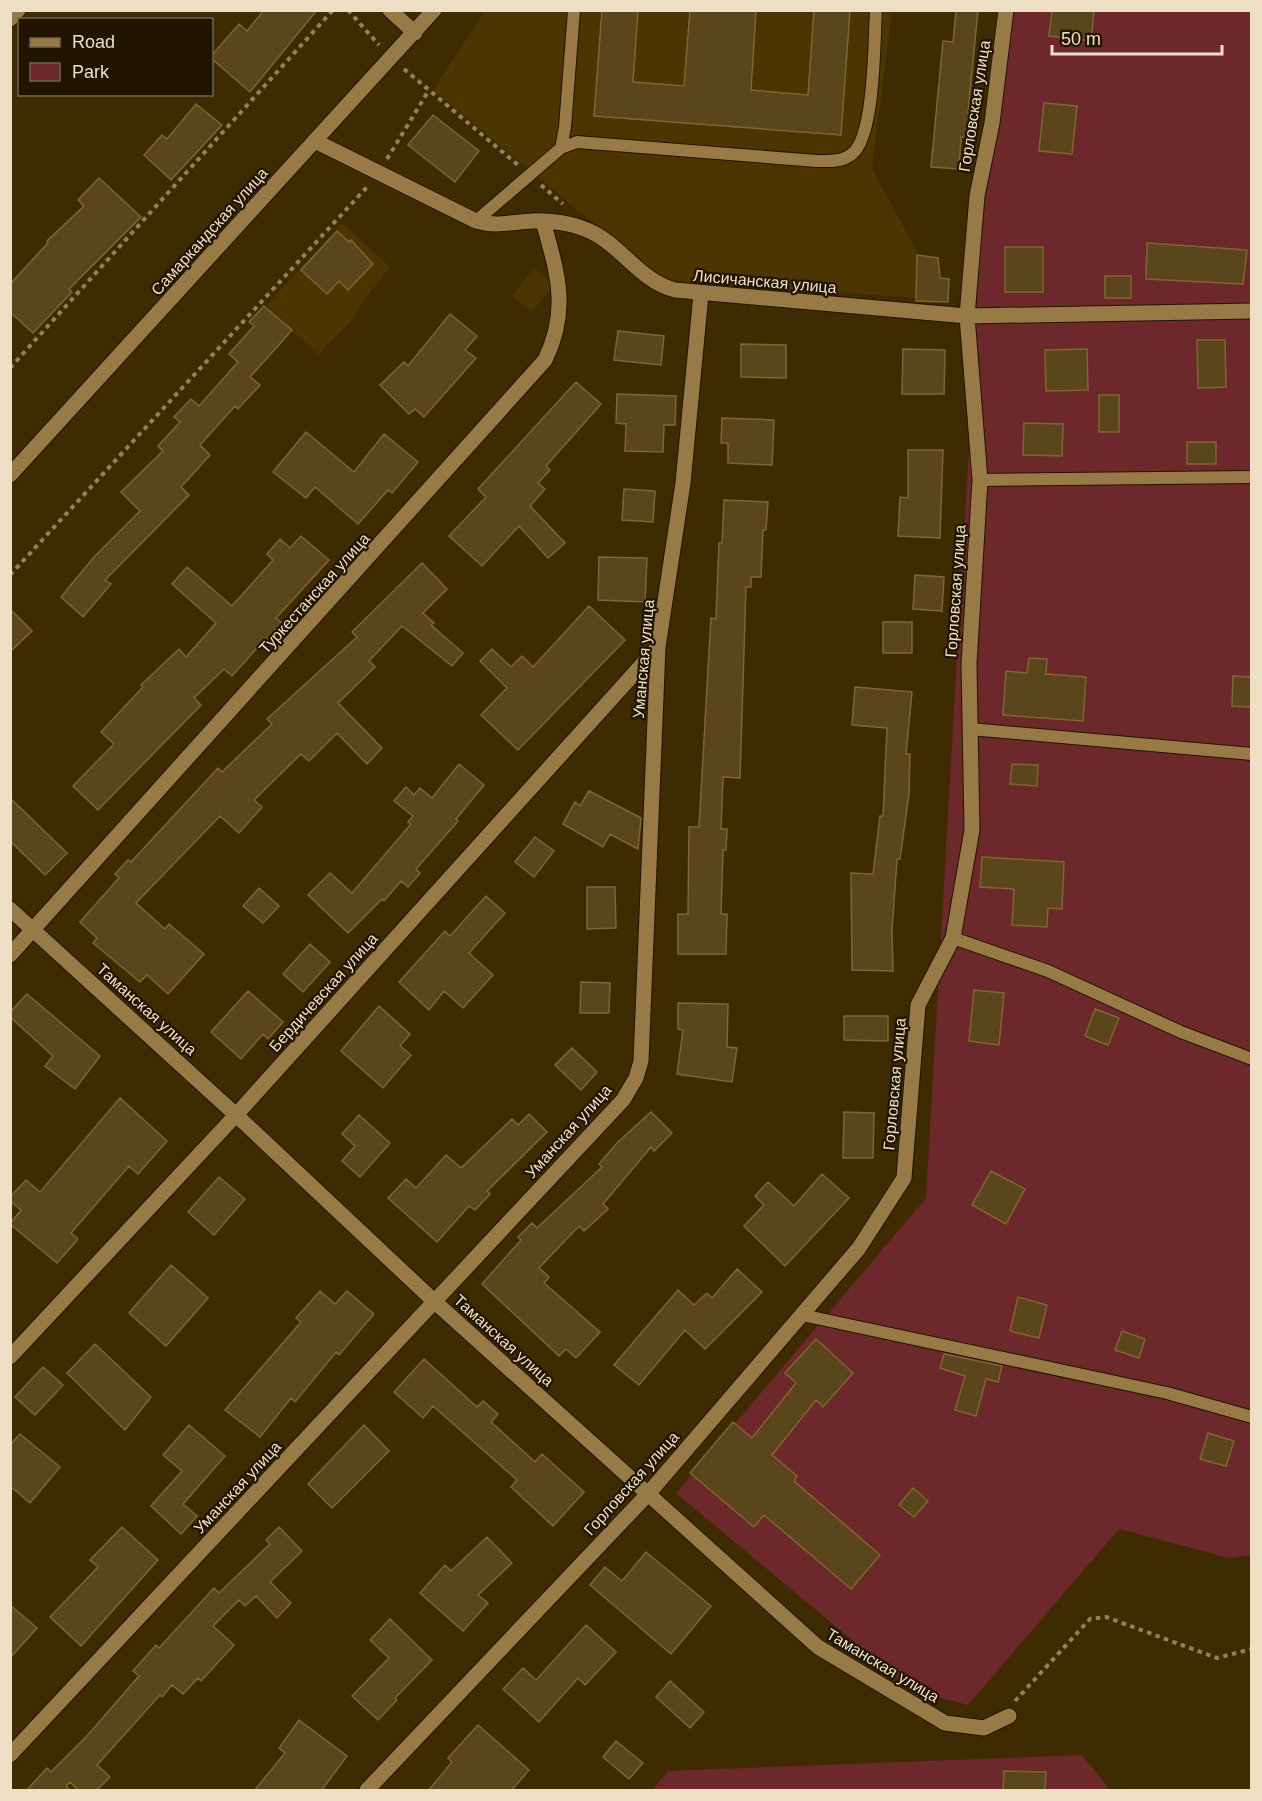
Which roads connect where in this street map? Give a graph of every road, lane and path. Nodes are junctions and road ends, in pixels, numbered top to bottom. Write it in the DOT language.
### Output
graph roads {
  1 [pos="18,10"];
  2 [pos="333,10"];
  3 [pos="390,10"];
  4 [pos="434,10"];
  5 [pos="574,10"];
  6 [pos="876,10"];
  7 [pos="1006,10"];
  8 [pos="10,19"];
  9 [pos="415,33"];
  10 [pos="429,90"];
  11 [pos="315,141"];
  12 [pos="561,148"];
  13 [pos="378,173"];
  14 [pos="543,220"];
  15 [pos="476,221"];
  16 [pos="701,294"];
  17 [pos="1251,310"];
  18 [pos="968,316"];
  19 [pos="10,368"];
  20 [pos="10,475"];
  21 [pos="1251,477"];
  22 [pos="980,480"];
  23 [pos="10,575"];
  24 [pos="658,647"];
  25 [pos="970,729"];
  26 [pos="1251,754"];
  27 [pos="10,909"];
  28 [pos="34,930"];
  29 [pos="953,938"];
  30 [pos="10,956"];
  31 [pos="1251,1059"];
  32 [pos="236,1115"];
  33 [pos="435,1302"];
  34 [pos="802,1315"];
  35 [pos="10,1357"];
  36 [pos="1251,1417"];
  37 [pos="648,1494"];
  38 [pos="1251,1649"];
  39 [pos="1009,1716"];
  40 [pos="10,1755"];
  41 [pos="367,1791"];
  1 -- 8 [label="street"];
  2 -- 19 [label="path"];
  3 -- 9 [label="street"];
  4 -- 9 [label="street, Самаркандская улица"];
  5 -- 12 [label="lane"];
  6 -- 12 [label="lane"];
  7 -- 18 [label="street, Горловская улица"];
  9 -- 11 [label="street, Самаркандская улица"];
  10 -- 13 [label="path"];
  11 -- 13 [label="street, Лисичанская улица"];
  11 -- 20 [label="street, Самаркандская улица"];
  12 -- 15 [label="lane"];
  13 -- 15 [label="street, Лисичанская улица"];
  13 -- 23 [label="path"];
  14 -- 15 [label="street, Лисичанская улица"];
  14 -- 16 [label="street, Лисичанская улица"];
  14 -- 28 [label="street, Туркестанская улица"];
  16 -- 18 [label="street, Лисичанская улица"];
  16 -- 24 [label="street, Уманская улица"];
  17 -- 18 [label="street, Лисичанская улица"];
  18 -- 22 [label="street, Горловская улица"];
  21 -- 22 [label="lane"];
  22 -- 25 [label="street, Горловская улица"];
  24 -- 32 [label="street, Бердичевская улица"];
  24 -- 33 [label="street, Уманская улица"];
  25 -- 26 [label="lane"];
  25 -- 29 [label="street, Горловская улица"];
  27 -- 28 [label="street, Таманская улица"];
  28 -- 30 [label="street, Туркестанская улица"];
  28 -- 32 [label="street, Таманская улица"];
  29 -- 31 [label="lane"];
  29 -- 34 [label="street, Горловская улица"];
  32 -- 33 [label="street, Таманская улица"];
  32 -- 35 [label="street, Бердичевская улица"];
  33 -- 37 [label="street, Таманская улица"];
  33 -- 40 [label="street, Уманская улица"];
  34 -- 36 [label="lane"];
  34 -- 37 [label="street, Горловская улица"];
  37 -- 39 [label="street, Таманская улица"];
  37 -- 41 [label="street, Горловская улица"];
  38 -- 39 [label="path"];
}
